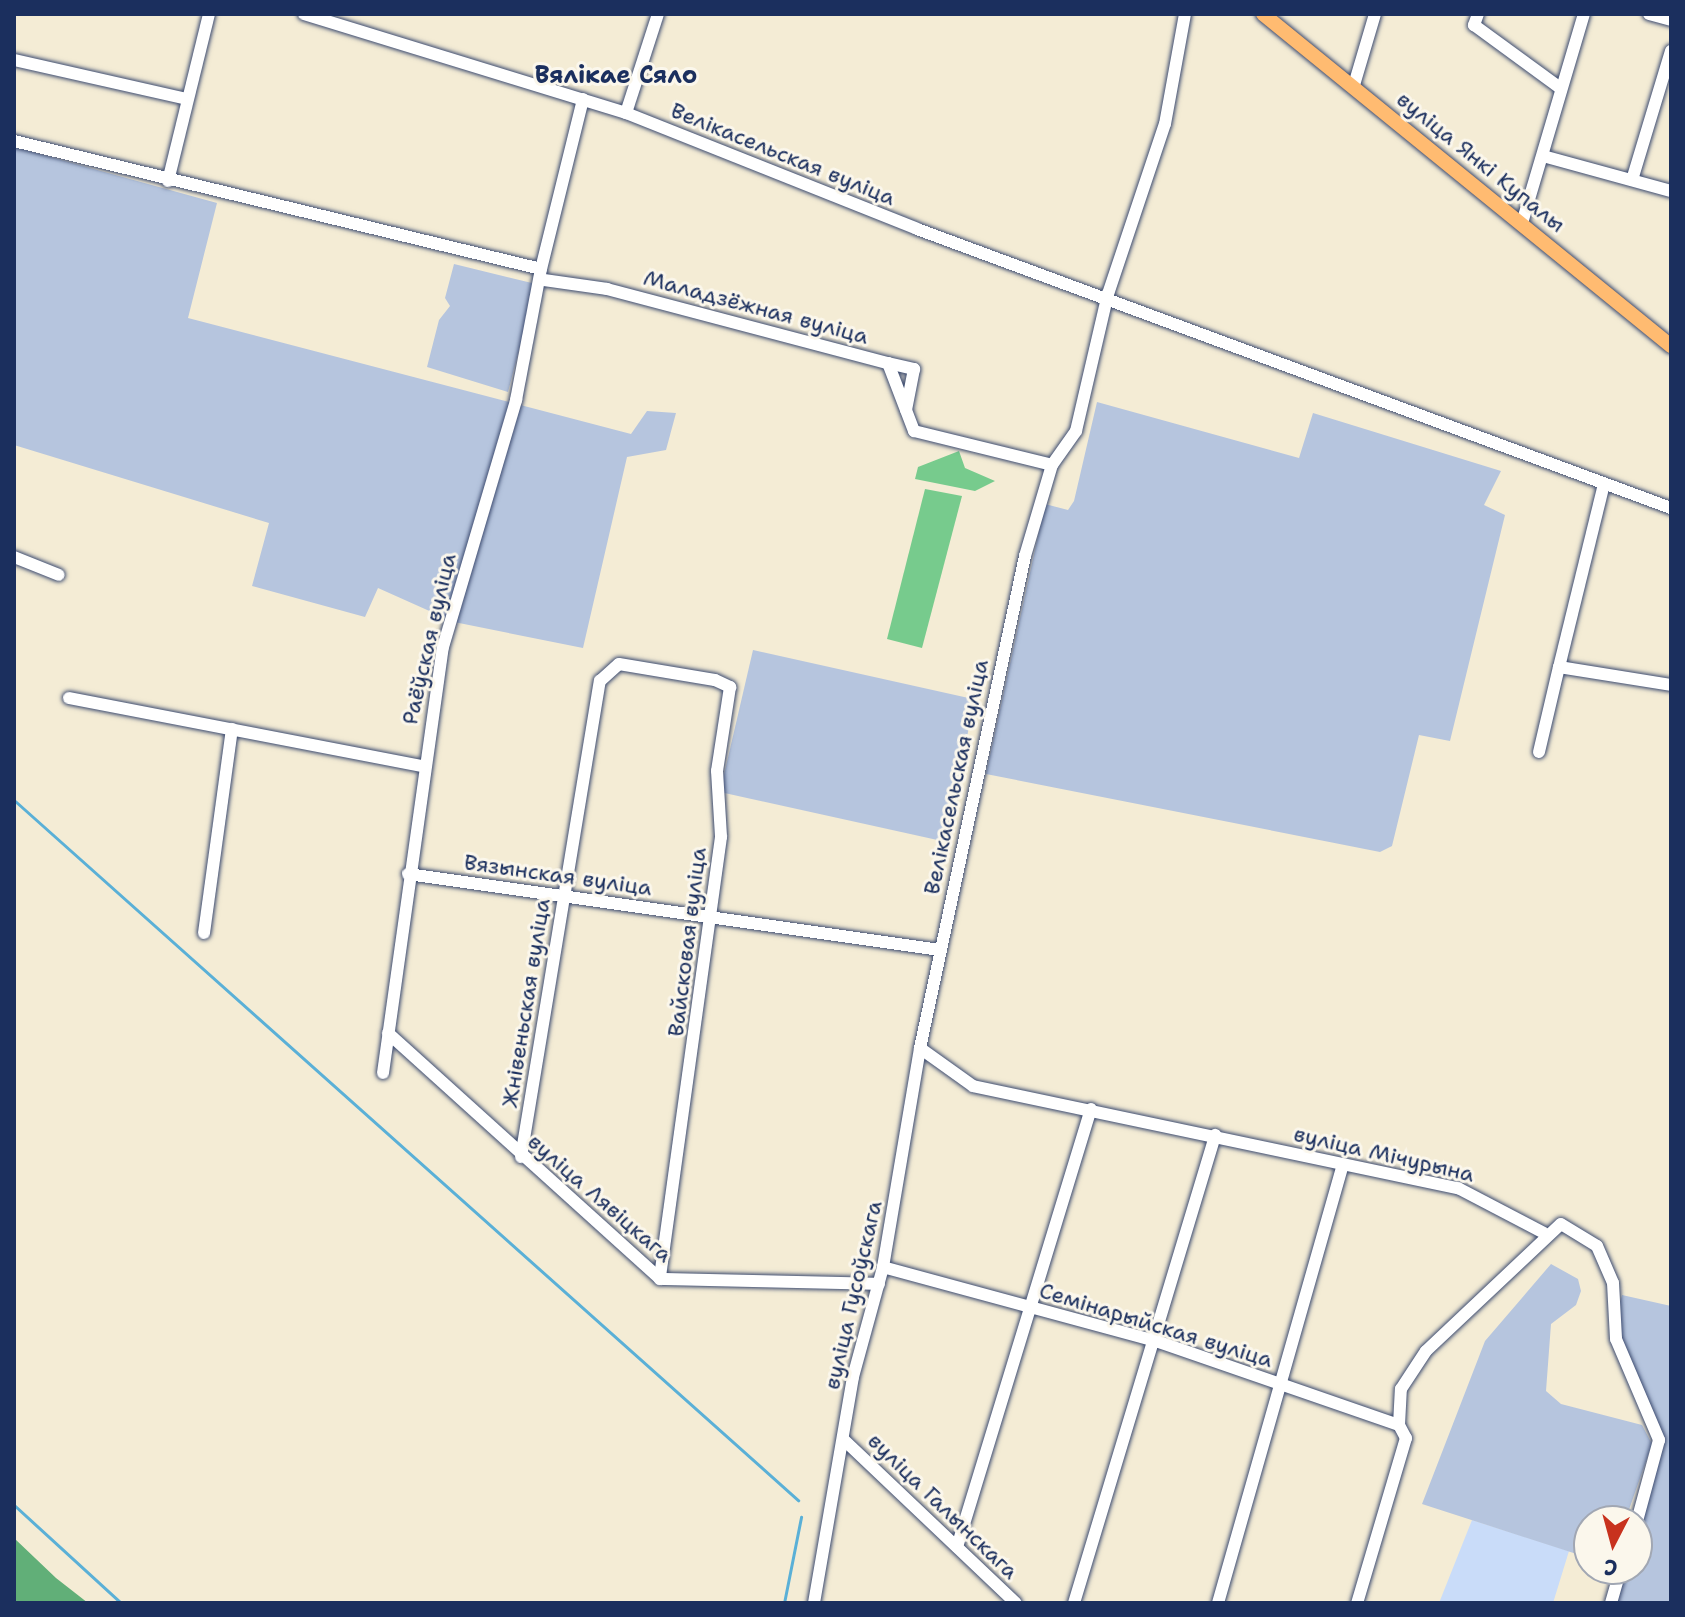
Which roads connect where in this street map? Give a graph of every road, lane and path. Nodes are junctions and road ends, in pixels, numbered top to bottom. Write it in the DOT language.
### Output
graph roads {
  1 [pos="209,14"];
  2 [pos="304,14"];
  3 [pos="658,14"];
  4 [pos="1185,14"];
  5 [pos="1375,14"];
  6 [pos="1478,14"];
  7 [pos="1584,14"];
  8 [pos="1649,14"];
  9 [pos="1270,16"];
  10 [pos="1671,20"];
  11 [pos="1671,51"];
  12 [pos="14,60"];
  13 [pos="1354,85"];
  14 [pos="1560,88"];
  15 [pos="187,99"];
  16 [pos="583,99"];
  17 [pos="626,113"];
  18 [pos="14,141"];
  19 [pos="1543,156"];
  20 [pos="1632,180"];
  21 [pos="168,181"];
  22 [pos="1671,191"];
  23 [pos="1522,223"];
  24 [pos="542,275"];
  25 [pos="1108,294"];
  26 [pos="1671,346"];
  27 [pos="888,363"];
  28 [pos="906,410"];
  29 [pos="1052,465"];
  30 [pos="1604,484"];
  31 [pos="1671,508"];
  32 [pos="14,557"];
  33 [pos="59,575"];
  34 [pos="1559,667"];
  35 [pos="609,670"];
  36 [pos="1671,685"];
  37 [pos="69,698"];
  38 [pos="232,729"];
  39 [pos="1539,752"];
  40 [pos="422,766"];
  41 [pos="408,874"];
  42 [pos="564,897"];
  43 [pos="712,918"];
  44 [pos="204,933"];
  45 [pos="940,950"];
  46 [pos="388,1033"];
  47 [pos="920,1048"];
  48 [pos="383,1073"];
  49 [pos="1091,1109"];
  50 [pos="1215,1135"];
  51 [pos="521,1157"];
  52 [pos="1343,1165"];
  53 [pos="1544,1233"];
  54 [pos="883,1267"];
  55 [pos="660,1279"];
  56 [pos="879,1284"];
  57 [pos="1029,1306"];
  58 [pos="1159,1342"];
  59 [pos="1281,1385"];
  60 [pos="1399,1425"];
  61 [pos="843,1439"];
  62 [pos="1641,1505"];
  63 [pos="957,1547"];
  64 [pos="814,1603"];
  65 [pos="1016,1603"];
  66 [pos="1074,1603"];
  67 [pos="1218,1603"];
  68 [pos="1357,1603"];
  1 -- 15 [label="street"];
  2 -- 16 [label="street, Велікасельская вуліца"];
  3 -- 17 [label="street"];
  4 -- 25 [label="street"];
  5 -- 13 [label="street"];
  6 -- 14 [label="street"];
  7 -- 14 [label="street"];
  8 -- 10 [label="street"];
  9 -- 13 [label="main road, вуліца Янкі Купалы"];
  11 -- 20 [label="street"];
  12 -- 15 [label="street"];
  13 -- 23 [label="main road, вуліца Янкі Купалы"];
  14 -- 19 [label="street"];
  15 -- 21 [label="street"];
  16 -- 17 [label="street, Велікасельская вуліца"];
  16 -- 24 [label="street, Раёўская вуліца"];
  17 -- 25 [label="street, Велікасельская вуліца"];
  18 -- 21 [label="street, Маладзёжная вуліца"];
  19 -- 20 [label="street"];
  19 -- 23 [label="street"];
  20 -- 22 [label="street"];
  21 -- 24 [label="street, Маладзёжная вуліца"];
  23 -- 26 [label="main road, вуліца Янкі Купалы"];
  24 -- 27 [label="street, Маладзёжная вуліца"];
  24 -- 40 [label="street, Раёўская вуліца"];
  25 -- 29 [label="street, Велікасельская вуліца"];
  25 -- 30 [label="street, Велікасельская вуліца"];
  27 -- 28 [label="street, Маладзёжная вуліца"];
  27 -- 28 [label="street"];
  28 -- 29 [label="street, Маладзёжная вуліца"];
  29 -- 45 [label="street, Велікасельская вуліца"];
  30 -- 31 [label="street, Велікасельская вуліца"];
  30 -- 34 [label="street"];
  32 -- 33 [label="street"];
  34 -- 36 [label="street"];
  34 -- 39 [label="street"];
  35 -- 42 [label="street, Жнівеньская вуліца"];
  35 -- 43 [label="street, Вайсковая вуліца"];
  37 -- 38 [label="street"];
  38 -- 40 [label="street"];
  38 -- 44 [label="street"];
  40 -- 41 [label="street, Раёўская вуліца"];
  41 -- 42 [label="street, Вязынская вуліца"];
  41 -- 46 [label="street, Раёўская вуліца"];
  42 -- 43 [label="street, Вязынская вуліца"];
  42 -- 51 [label="street, Жнівеньская вуліца"];
  43 -- 45 [label="street, Вязынская вуліца"];
  43 -- 55 [label="street, Вайсковая вуліца"];
  45 -- 47 [label="street, вуліца Гусоўскага"];
  46 -- 48 [label="street, Раёўская вуліца"];
  46 -- 51 [label="street, вуліца Лявіцкага"];
  47 -- 49 [label="street, вуліца Мічурына"];
  47 -- 54 [label="street, вуліца Гусоўскага"];
  49 -- 50 [label="street, вуліца Мічурына"];
  49 -- 57 [label="street"];
  50 -- 52 [label="street, вуліца Мічурына"];
  50 -- 58 [label="street"];
  51 -- 55 [label="street, вуліца Лявіцкага"];
  52 -- 53 [label="street, вуліца Мічурына"];
  52 -- 59 [label="street"];
  53 -- 60 [label="street"];
  53 -- 62 [label="street, вуліца Мічурына"];
  54 -- 56 [label="street, вуліца Гусоўскага"];
  54 -- 57 [label="street, Семінарыйская вуліца"];
  55 -- 56 [label="street, вуліца Лявіцкага"];
  56 -- 61 [label="street, вуліца Гусоўскага"];
  57 -- 58 [label="street, Семінарыйская вуліца"];
  57 -- 63 [label="street"];
  58 -- 59 [label="street, Семінарыйская вуліца"];
  58 -- 66 [label="street"];
  59 -- 60 [label="street, Семінарыйская вуліца"];
  59 -- 67 [label="street"];
  60 -- 68 [label="street"];
  61 -- 63 [label="street, вуліца Галынскага"];
  61 -- 64 [label="street, вуліца Гусоўскага"];
  63 -- 65 [label="street, вуліца Галынскага"];
}
